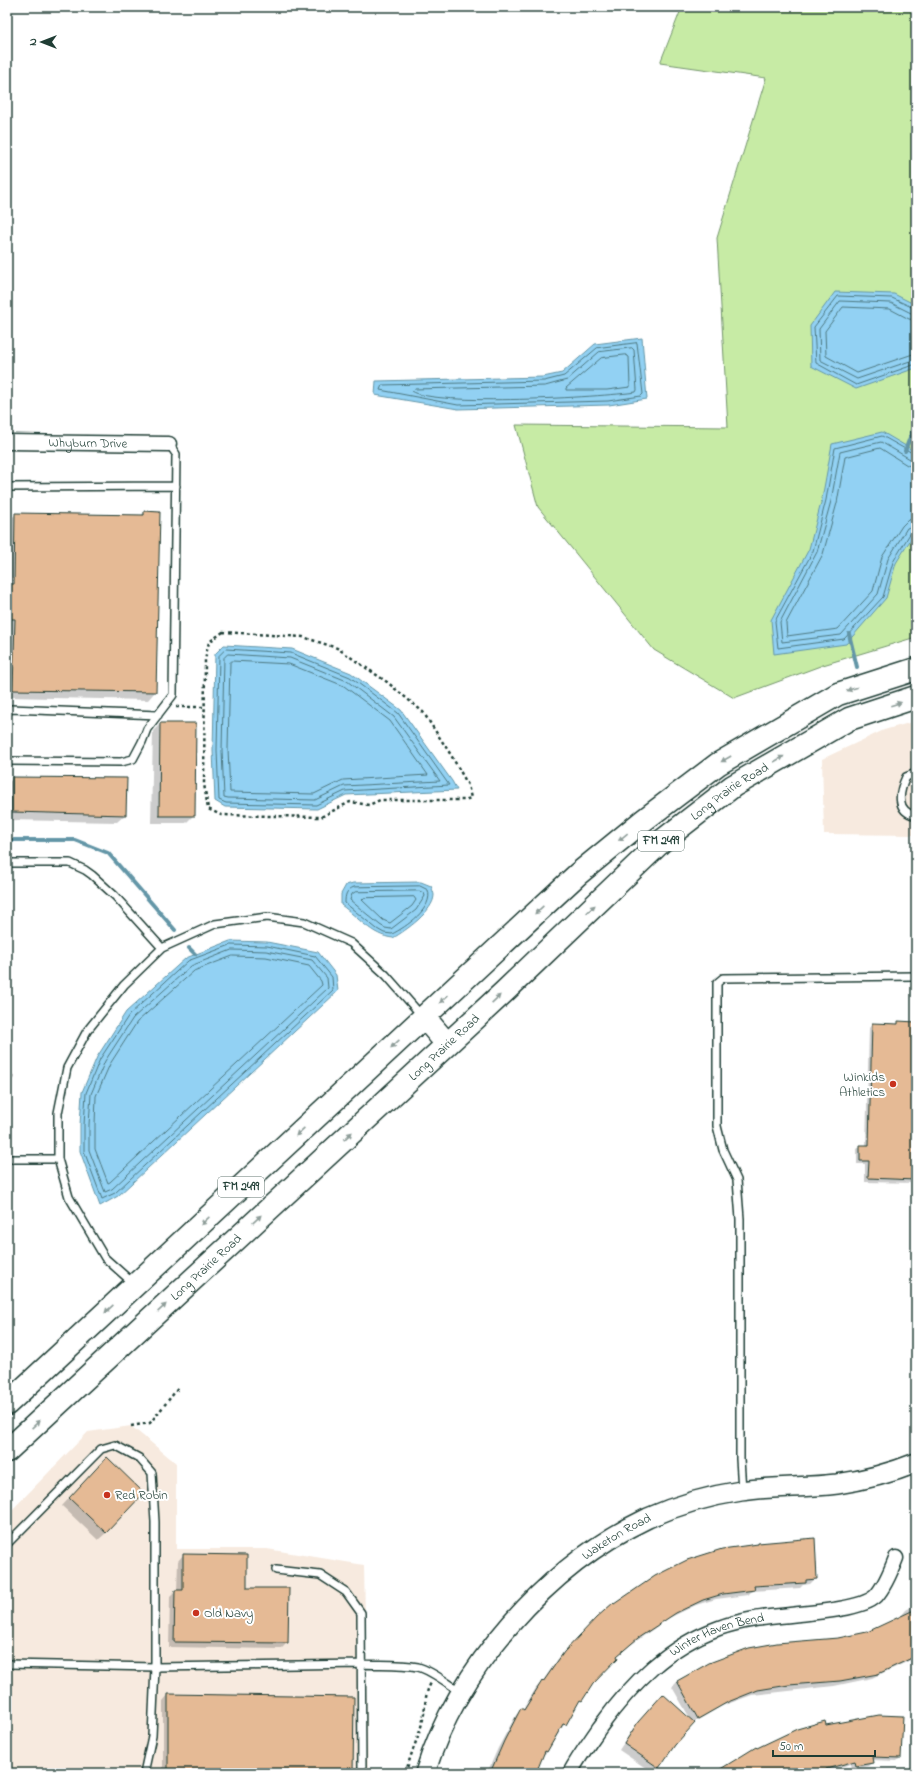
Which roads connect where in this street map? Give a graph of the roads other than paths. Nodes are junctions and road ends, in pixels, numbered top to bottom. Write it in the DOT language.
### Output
graph roads {
  1 [pos="7,442"];
  2 [pos="169,444"];
  3 [pos="176,486"];
  4 [pos="7,487"];
  5 [pos="916,668"];
  6 [pos="916,697"];
  7 [pos="7,712"];
  8 [pos="158,715"];
  9 [pos="7,761"];
  10 [pos="916,772"];
  11 [pos="916,816"];
  12 [pos="7,863"];
  13 [pos="162,948"];
  14 [pos="916,976"];
  15 [pos="424,1017"];
  16 [pos="447,1044"];
  17 [pos="58,1159"];
  18 [pos="7,1160"];
  19 [pos="135,1285"];
  20 [pos="7,1404"];
  21 [pos="7,1451"];
  22 [pos="916,1464"];
  23 [pos="742,1491"];
  24 [pos="7,1544"];
  25 [pos="896,1558"];
  26 [pos="276,1570"];
  27 [pos="7,1664"];
  28 [pos="362,1664"];
  29 [pos="155,1667"];
  30 [pos="461,1692"];
  31 [pos="144,1773"];
  32 [pos="362,1773"];
  33 [pos="425,1773"];
  34 [pos="570,1773"];
  1 -- 2 [label="street, Whyburn Drive"];
  2 -- 3 [label="lane"];
  3 -- 4 [label="lane"];
  3 -- 8 [label="lane"];
  5 -- 15 [label="main road, Long Prairie Road / FM 2499, one-way"];
  16 -- 6 [label="main road, Long Prairie Road / FM 2499, one-way"];
  7 -- 8 [label="lane"];
  8 -- 9 [label="lane"];
  10 -- 11 [label="lane"];
  12 -- 13 [label="lane"];
  13 -- 15 [label="lane"];
  13 -- 17 [label="lane"];
  14 -- 23 [label="lane"];
  15 -- 16 [label="main road"];
  15 -- 19 [label="main road, Long Prairie Road / FM 2499, one-way"];
  21 -- 16 [label="main road, Long Prairie Road / FM 2499, one-way"];
  17 -- 18 [label="lane"];
  17 -- 19 [label="lane"];
  19 -- 20 [label="main road, Long Prairie Road / FM 2499, one-way"];
  22 -- 23 [label="street, Waketon Road"];
  23 -- 30 [label="street, Waketon Road"];
  24 -- 29 [label="lane"];
  25 -- 34 [label="street, Winter Haven Bend"];
  26 -- 28 [label="lane"];
  27 -- 29 [label="lane"];
  28 -- 29 [label="lane"];
  28 -- 30 [label="lane"];
  28 -- 32 [label="lane"];
  29 -- 31 [label="lane"];
  30 -- 33 [label="street, Waketon Road"];
}
